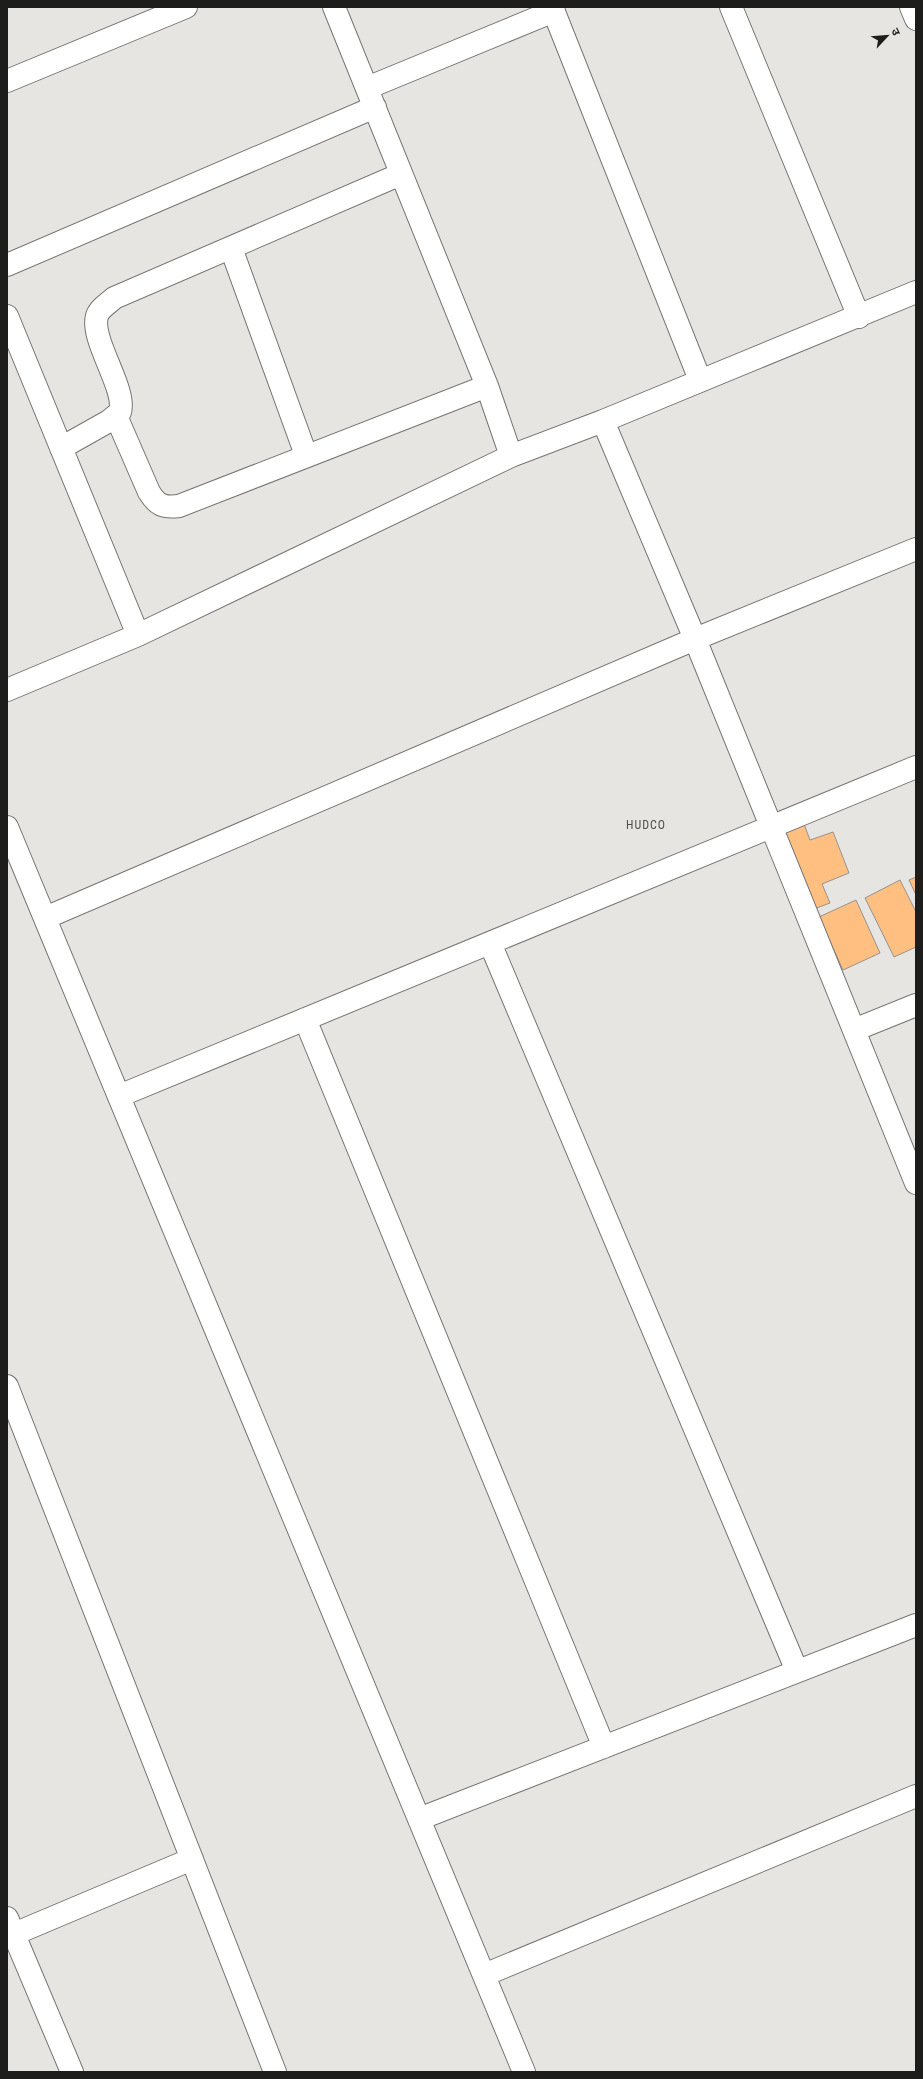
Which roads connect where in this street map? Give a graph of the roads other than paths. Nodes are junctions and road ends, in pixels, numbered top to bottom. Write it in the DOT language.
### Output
graph roads {
  1 [pos="186,7"];
  2 [pos="334,7"];
  3 [pos="731,7"];
  4 [pos="911,7"];
  5 [pos="553,9"];
  6 [pos="916,19"];
  7 [pos="7,81"];
  8 [pos="371,98"];
  9 [pos="402,174"];
  10 [pos="231,248"];
  11 [pos="7,265"];
  12 [pos="916,292"];
  13 [pos="7,316"];
  14 [pos="859,316"];
  15 [pos="700,380"];
  16 [pos="487,386"];
  17 [pos="116,416"];
  18 [pos="603,421"];
  19 [pos="61,448"];
  20 [pos="306,455"];
  21 [pos="511,456"];
  22 [pos="916,549"];
  23 [pos="138,636"];
  24 [pos="695,639"];
  25 [pos="7,690"];
  26 [pos="916,767"];
  27 [pos="7,827"];
  28 [pos="771,827"];
  29 [pos="45,918"];
  30 [pos="490,943"];
  31 [pos="916,1005"];
  32 [pos="305,1019"];
  33 [pos="854,1030"];
  34 [pos="119,1096"];
  35 [pos="916,1183"];
  36 [pos="7,1386"];
  37 [pos="916,1625"];
  38 [pos="797,1672"];
  39 [pos="604,1747"];
  40 [pos="916,1796"];
  41 [pos="419,1819"];
  42 [pos="192,1860"];
  43 [pos="9,1930"];
  44 [pos="484,1975"];
  45 [pos="72,2072"];
  46 [pos="275,2072"];
  47 [pos="524,2072"];
  1 -- 7 [label="street"];
  2 -- 8 [label="street"];
  3 -- 14 [label="street"];
  4 -- 6 [label="street"];
  5 -- 8 [label="street"];
  5 -- 15 [label="street"];
  8 -- 9 [label="street"];
  8 -- 11 [label="street"];
  9 -- 10 [label="street"];
  9 -- 16 [label="street"];
  10 -- 17 [label="street"];
  10 -- 20 [label="street"];
  12 -- 14 [label="street"];
  13 -- 19 [label="street"];
  14 -- 15 [label="street"];
  15 -- 18 [label="street"];
  16 -- 20 [label="street"];
  16 -- 21 [label="street"];
  17 -- 19 [label="street"];
  17 -- 20 [label="street"];
  18 -- 21 [label="street"];
  18 -- 24 [label="street"];
  19 -- 23 [label="street"];
  21 -- 23 [label="street"];
  22 -- 24 [label="street"];
  23 -- 25 [label="street"];
  24 -- 28 [label="street"];
  24 -- 29 [label="street"];
  26 -- 28 [label="street"];
  27 -- 29 [label="street"];
  28 -- 30 [label="street"];
  28 -- 33 [label="street"];
  29 -- 34 [label="street"];
  30 -- 32 [label="street"];
  30 -- 38 [label="street"];
  31 -- 33 [label="street"];
  32 -- 34 [label="street"];
  32 -- 39 [label="street"];
  33 -- 35 [label="street"];
  34 -- 41 [label="street"];
  36 -- 42 [label="street"];
  37 -- 38 [label="street"];
  38 -- 39 [label="street"];
  39 -- 41 [label="street"];
  40 -- 44 [label="street"];
  41 -- 44 [label="street"];
  42 -- 43 [label="street"];
  42 -- 46 [label="street"];
  43 -- 45 [label="street"];
  44 -- 47 [label="street"];
}
